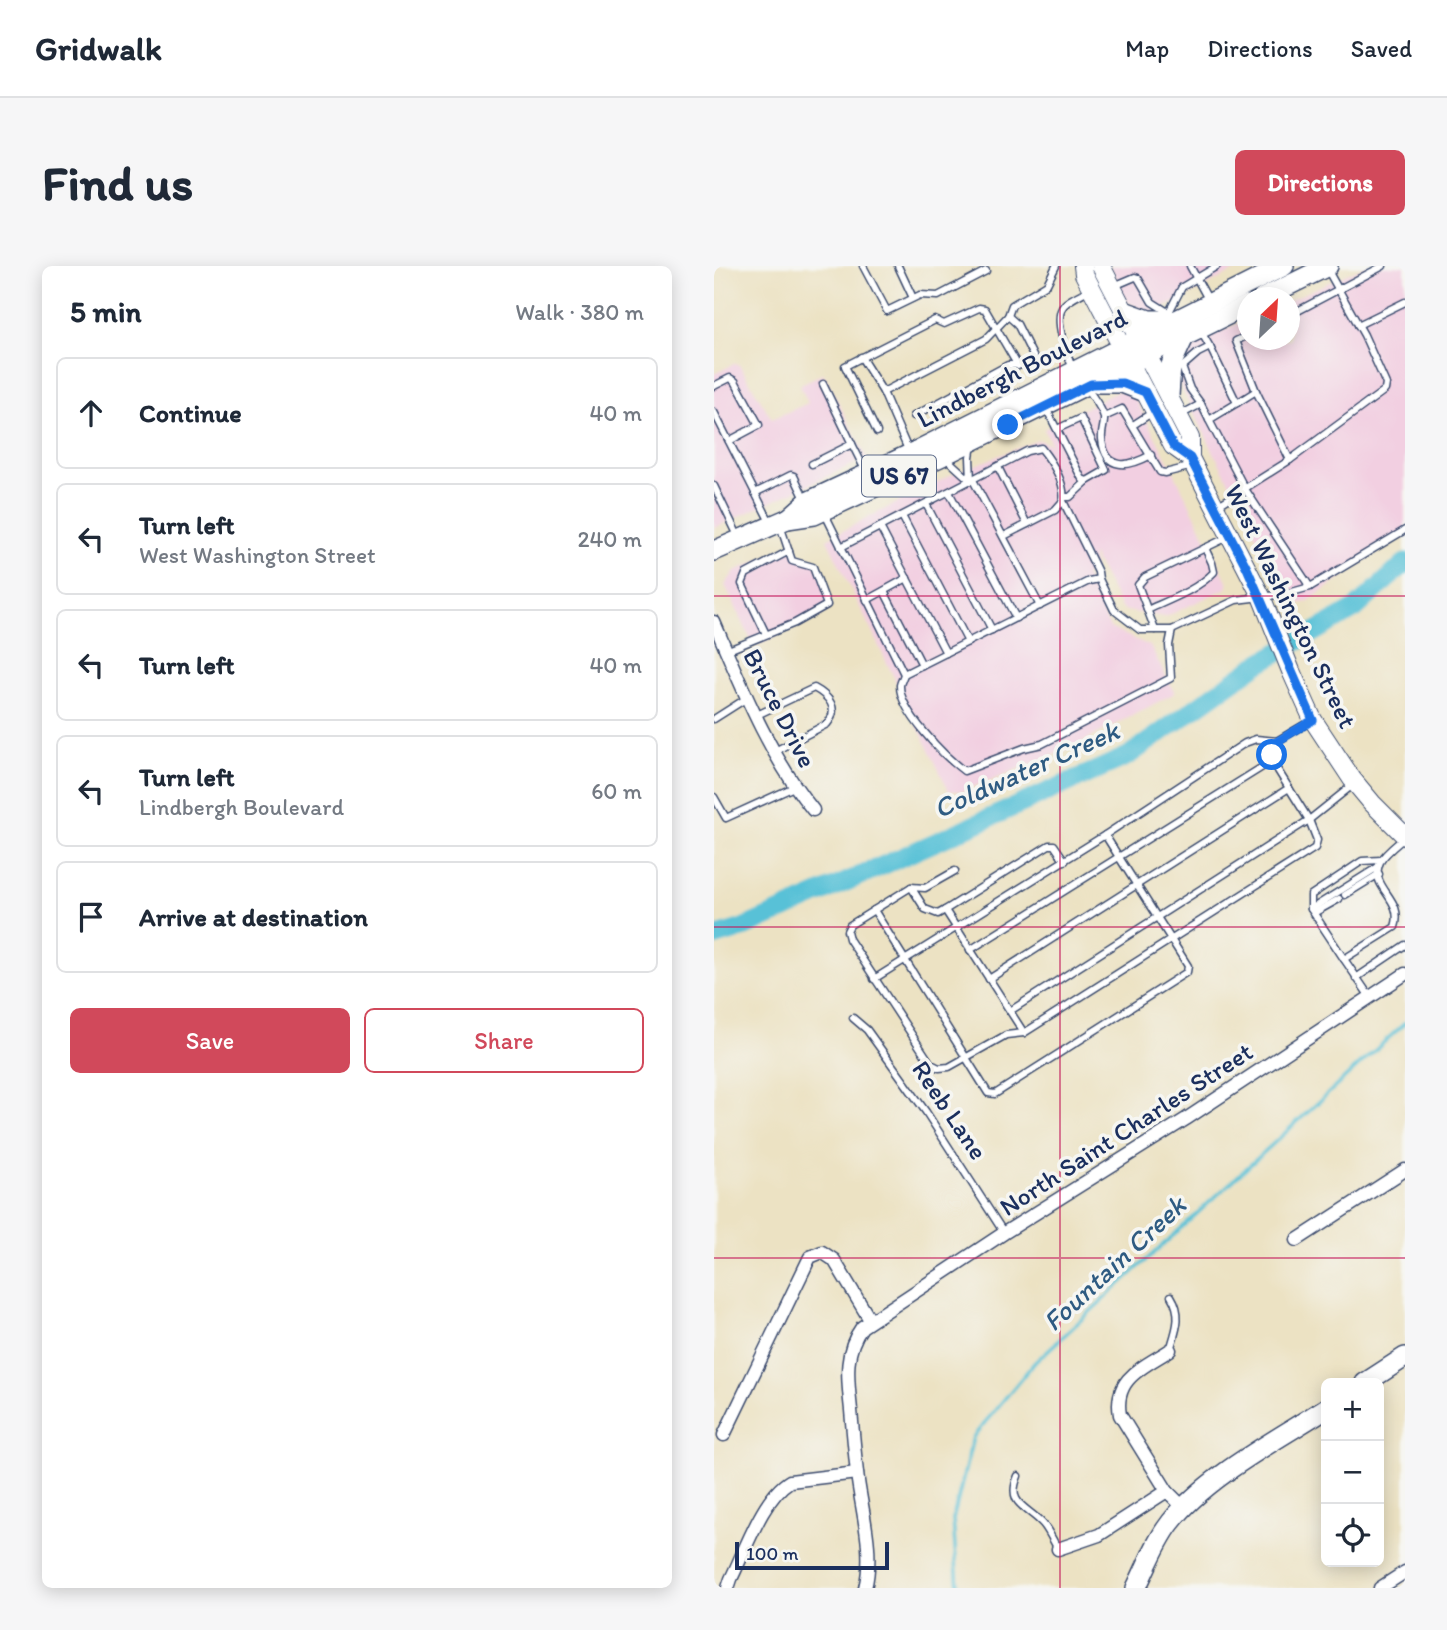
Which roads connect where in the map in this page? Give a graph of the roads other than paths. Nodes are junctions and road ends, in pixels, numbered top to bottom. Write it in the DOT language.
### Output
graph roads {
  1 [pos="863,266"];
  2 [pos="898,266"];
  3 [pos="1056,266"];
  4 [pos="1083,266"];
  5 [pos="1103,266"];
  6 [pos="1190,266"];
  7 [pos="1217,266"];
  8 [pos="1327,266"];
  9 [pos="1384,266"];
  10 [pos="1276,268"];
  11 [pos="986,271"];
  12 [pos="1196,277"];
  13 [pos="1112,286"];
  14 [pos="1285,287"];
  15 [pos="1091,288"];
  16 [pos="1337,288"];
  17 [pos="913,298"];
  18 [pos="1405,302"];
  19 [pos="1210,303"];
  20 [pos="1237,308"];
  21 [pos="1300,309"];
  22 [pos="1124,311"];
  23 [pos="1008,316"];
  24 [pos="1182,324"];
  25 [pos="1358,325"];
  26 [pos="996,328"];
  27 [pos="1210,347"];
  28 [pos="1240,350"];
  29 [pos="1135,351"];
  30 [pos="862,357"];
  31 [pos="1018,366"];
  32 [pos="1074,370"];
  33 [pos="823,384"];
  34 [pos="1089,385"];
  35 [pos="714,386"];
  36 [pos="1256,391"];
  37 [pos="883,392"];
  38 [pos="1145,392"];
  39 [pos="1162,403"];
  40 [pos="1200,404"];
  41 [pos="1237,404"];
  42 [pos="1046,406"];
  43 [pos="714,412"];
  44 [pos="1178,415"];
  45 [pos="914,416"];
  46 [pos="1104,417"];
  47 [pos="1209,420"];
  48 [pos="1133,425"];
  49 [pos="1057,429"];
  50 [pos="877,432"];
  51 [pos="729,441"];
  52 [pos="973,442"];
  53 [pos="852,444"];
  54 [pos="910,454"];
  55 [pos="1151,455"];
  56 [pos="942,456"];
  57 [pos="1290,460"];
  58 [pos="1191,462"];
  59 [pos="811,464"];
  60 [pos="998,467"];
  61 [pos="868,475"];
  62 [pos="972,480"];
  63 [pos="1087,481"];
  64 [pos="714,486"];
  65 [pos="1245,489"];
  66 [pos="949,492"];
  67 [pos="755,493"];
  68 [pos="1063,499"];
  69 [pos="722,503"];
  70 [pos="926,503"];
  71 [pos="815,506"];
  72 [pos="714,507"];
  73 [pos="1216,507"];
  74 [pos="902,516"];
  75 [pos="780,523"];
  76 [pos="1027,524"];
  77 [pos="880,527"];
  78 [pos="1405,530"];
  79 [pos="1004,536"];
  80 [pos="1230,536"];
  81 [pos="740,540"];
  82 [pos="841,547"];
  83 [pos="1205,548"];
  84 [pos="714,551"];
  85 [pos="789,551"];
  86 [pos="907,578"];
  87 [pos="1099,579"];
  88 [pos="1310,587"];
  89 [pos="884,591"];
  90 [pos="1261,596"];
  91 [pos="867,600"];
  92 [pos="1040,606"];
  93 [pos="1147,610"];
  94 [pos="1016,618"];
  95 [pos="714,622"];
  96 [pos="992,630"];
  97 [pos="1155,630"];
  98 [pos="1172,630"];
  99 [pos="766,634"];
  100 [pos="968,642"];
  101 [pos="722,650"];
  102 [pos="946,653"];
  103 [pos="922,665"];
  104 [pos="904,674"];
  105 [pos="747,698"];
  106 [pos="757,715"];
  107 [pos="714,719"];
  108 [pos="1313,720"];
  109 [pos="1278,741"];
  110 [pos="775,751"];
  111 [pos="1272,761"];
  112 [pos="1356,783"];
  113 [pos="794,787"];
  114 [pos="1289,788"];
  115 [pos="714,797"];
  116 [pos="813,810"];
  117 [pos="1309,820"];
  118 [pos="1105,835"];
  119 [pos="1405,836"];
  120 [pos="1119,856"];
  121 [pos="1065,860"];
  122 [pos="1379,867"];
  123 [pos="956,871"];
  124 [pos="1137,885"];
  125 [pos="911,887"];
  126 [pos="1402,905"];
  127 [pos="874,910"];
  128 [pos="945,910"];
  129 [pos="1313,911"];
  130 [pos="1157,916"];
  131 [pos="956,928"];
  132 [pos="1171,939"];
  133 [pos="1405,946"];
  134 [pos="970,950"];
  135 [pos="905,959"];
  136 [pos="1344,959"];
  137 [pos="1405,974"];
  138 [pos="1356,978"];
  139 [pos="874,979"];
  140 [pos="989,979"];
  141 [pos="1370,998"];
  142 [pos="1010,1011"];
  143 [pos="853,1018"];
  144 [pos="1024,1033"];
  145 [pos="966,1057"];
  146 [pos="1405,1170"];
  147 [pos="1004,1233"];
  148 [pos="1297,1240"];
  149 [pos="1171,1296"];
  150 [pos="870,1320"];
  151 [pos="1170,1350"];
  152 [pos="1404,1360"];
  153 [pos="1373,1378"];
  154 [pos="1321,1411"];
  155 [pos="724,1434"];
  156 [pos="857,1473"];
  157 [pos="1018,1476"];
  158 [pos="1167,1491"];
  159 [pos="1184,1508"];
  160 [pos="1058,1549"];
  161 [pos="1405,1572"];
  162 [pos="729,1588"];
  163 [pos="865,1588"];
  164 [pos="1136,1588"];
  165 [pos="1380,1588"];
  1 -- 17 [label="lane"];
  2 -- 17 [label="lane"];
  3 -- 23 [label="lane"];
  4 -- 15 [label="main road"];
  5 -- 13 [label="main road"];
  6 -- 12 [label="lane"];
  7 -- 12 [label="lane"];
  8 -- 14 [label="main road"];
  8 -- 16 [label="lane"];
  9 -- 16 [label="lane"];
  10 -- 19 [label="main road, Lindbergh Boulevard / US 67"];
  11 -- 17 [label="lane"];
  12 -- 19 [label="lane"];
  12 -- 24 [label="lane"];
  13 -- 22 [label="main road"];
  13 -- 24 [label="lane"];
  15 -- 29 [label="main road"];
  15 -- 32 [label="lane"];
  16 -- 21 [label="lane"];
  16 -- 25 [label="lane"];
  18 -- 25 [label="lane"];
  19 -- 24 [label="main road, Lindbergh Boulevard / US 67"];
  20 -- 24 [label="main road, Lindbergh Boulevard / US 67"];
  22 -- 24 [label="main road"];
  22 -- 29 [label="main road"];
  23 -- 26 [label="lane"];
  23 -- 31 [label="lane"];
  24 -- 27 [label="lane"];
  24 -- 29 [label="main road, Lindbergh Boulevard / US 67"];
  24 -- 39 [label="main road"];
  25 -- 57 [label="lane"];
  26 -- 30 [label="lane"];
  26 -- 31 [label="lane"];
  26 -- 37 [label="lane"];
  27 -- 40 [label="lane"];
  27 -- 41 [label="lane"];
  28 -- 36 [label="lane"];
  29 -- 32 [label="main road, Lindbergh Boulevard / US 67"];
  29 -- 34 [label="main road, Lindbergh Boulevard / US 67"];
  29 -- 38 [label="main road, West Washington Street"];
  29 -- 39 [label="main road, West Washington Street"];
  30 -- 37 [label="lane"];
  30 -- 50 [label="lane"];
  31 -- 45 [label="lane"];
  32 -- 54 [label="main road, Lindbergh Boulevard / US 67"];
  33 -- 53 [label="lane"];
  34 -- 38 [label="main road"];
  34 -- 42 [label="main road, Lindbergh Boulevard / US 67"];
  34 -- 46 [label="lane"];
  35 -- 51 [label="lane"];
  36 -- 41 [label="lane"];
  36 -- 57 [label="lane"];
  37 -- 54 [label="lane"];
  38 -- 39 [label="main road, West Washington Street"];
  39 -- 44 [label="main road, West Washington Street"];
  39 -- 48 [label="lane"];
  39 -- 58 [label="main road, West Washington Street"];
  40 -- 44 [label="lane"];
  40 -- 47 [label="lane"];
  41 -- 47 [label="lane"];
  42 -- 49 [label="lane"];
  42 -- 52 [label="main road, Lindbergh Boulevard / US 67"];
  43 -- 51 [label="lane"];
  44 -- 58 [label="main road, West Washington Street"];
  46 -- 48 [label="lane"];
  46 -- 55 [label="lane"];
  47 -- 65 [label="lane"];
  48 -- 55 [label="lane"];
  49 -- 63 [label="lane"];
  49 -- 63 [label="lane"];
  51 -- 67 [label="lane"];
  52 -- 56 [label="main road, Lindbergh Boulevard / US 67"];
  52 -- 62 [label="lane"];
  53 -- 59 [label="lane"];
  53 -- 61 [label="lane"];
  54 -- 61 [label="main road, Lindbergh Boulevard / US 67"];
  55 -- 58 [label="lane"];
  56 -- 62 [label="lane"];
  56 -- 71 [label="main road, Lindbergh Boulevard / US 67"];
  57 -- 65 [label="lane"];
  58 -- 73 [label="main road, West Washington Street"];
  60 -- 62 [label="lane"];
  60 -- 68 [label="lane"];
  60 -- 76 [label="lane"];
  61 -- 71 [label="main road, Lindbergh Boulevard / US 67"];
  62 -- 66 [label="lane"];
  62 -- 79 [label="lane"];
  63 -- 68 [label="lane"];
  64 -- 69 [label="lane"];
  65 -- 73 [label="lane"];
  65 -- 88 [label="lane"];
  66 -- 70 [label="lane"];
  66 -- 94 [label="lane"];
  67 -- 71 [label="lane"];
  67 -- 75 [label="lane"];
  68 -- 76 [label="lane"];
  68 -- 87 [label="lane"];
  69 -- 72 [label="lane"];
  69 -- 81 [label="lane"];
  70 -- 74 [label="lane"];
  70 -- 96 [label="lane"];
  71 -- 75 [label="main road, Lindbergh Boulevard / US 67"];
  71 -- 82 [label="lane"];
  73 -- 80 [label="main road, West Washington Street"];
  74 -- 77 [label="lane"];
  74 -- 100 [label="lane"];
  75 -- 81 [label="main road, Lindbergh Boulevard / US 67"];
  75 -- 85 [label="lane"];
  76 -- 79 [label="lane"];
  77 -- 82 [label="lane"];
  77 -- 86 [label="lane"];
  78 -- 88 [label="lane"];
  79 -- 92 [label="lane"];
  80 -- 83 [label="lane"];
  80 -- 90 [label="main road, West Washington Street"];
  81 -- 84 [label="main road, US 67"];
  82 -- 91 [label="lane"];
  83 -- 93 [label="lane"];
  83 -- 93 [label="lane"];
  85 -- 99 [label="lane"];
  85 -- 99 [label="lane"];
  86 -- 89 [label="lane"];
  86 -- 102 [label="lane"];
  87 -- 92 [label="lane"];
  87 -- 97 [label="lane"];
  88 -- 90 [label="lane"];
  89 -- 91 [label="lane"];
  89 -- 103 [label="lane"];
  90 -- 98 [label="lane"];
  90 -- 108 [label="main road, West Washington Street"];
  91 -- 104 [label="lane"];
  92 -- 94 [label="lane"];
  93 -- 97 [label="lane"];
  94 -- 96 [label="lane"];
  95 -- 101 [label="street, Bruce Drive"];
  96 -- 100 [label="lane"];
  97 -- 98 [label="lane"];
  98 -- 104 [label="lane"];
  99 -- 101 [label="lane"];
  100 -- 102 [label="lane"];
  101 -- 105 [label="street, Bruce Drive"];
  102 -- 103 [label="lane"];
  103 -- 104 [label="lane"];
  105 -- 106 [label="street, Bruce Drive"];
  105 -- 107 [label="lane"];
  106 -- 110 [label="street, Bruce Drive"];
  106 -- 110 [label="lane"];
  108 -- 109 [label="lane"];
  108 -- 112 [label="main road, West Washington Street"];
  109 -- 111 [label="lane"];
  109 -- 118 [label="lane"];
  110 -- 113 [label="street, Bruce Drive"];
  111 -- 114 [label="lane"];
  111 -- 120 [label="lane"];
  112 -- 117 [label="lane"];
  112 -- 119 [label="main road, West Washington Street"];
  113 -- 115 [label="lane"];
  113 -- 116 [label="street, Bruce Drive"];
  114 -- 117 [label="lane"];
  114 -- 124 [label="lane"];
  117 -- 130 [label="lane"];
  117 -- 132 [label="lane"];
  118 -- 120 [label="lane"];
  118 -- 121 [label="lane"];
  119 -- 122 [label="lane"];
  120 -- 124 [label="lane"];
  120 -- 134 [label="lane"];
  121 -- 128 [label="lane"];
  121 -- 131 [label="lane"];
  122 -- 126 [label="lane"];
  122 -- 129 [label="lane"];
  122 -- 129 [label="lane"];
  122 -- 129 [label="lane"];
  123 -- 125 [label="lane"];
  124 -- 130 [label="lane"];
  124 -- 140 [label="lane"];
  125 -- 127 [label="lane"];
  125 -- 128 [label="lane"];
  126 -- 136 [label="lane"];
  127 -- 135 [label="lane"];
  127 -- 139 [label="lane"];
  128 -- 131 [label="lane"];
  129 -- 136 [label="lane"];
  130 -- 132 [label="lane"];
  130 -- 142 [label="lane"];
  131 -- 134 [label="lane"];
  131 -- 135 [label="lane"];
  132 -- 144 [label="lane"];
  132 -- 145 [label="lane"];
  133 -- 138 [label="lane"];
  134 -- 140 [label="lane"];
  135 -- 139 [label="lane"];
  135 -- 145 [label="lane"];
  136 -- 138 [label="lane"];
  137 -- 141 [label="street, North Saint Charles Street"];
  138 -- 141 [label="lane"];
  139 -- 145 [label="lane"];
  140 -- 142 [label="lane"];
  141 -- 147 [label="street, North Saint Charles Street"];
  142 -- 144 [label="lane"];
  143 -- 147 [label="lane, Reeb Lane"];
  144 -- 145 [label="lane"];
  146 -- 148 [label="street"];
  147 -- 150 [label="street, North Saint Charles Street"];
  149 -- 151 [label="lane"];
  150 -- 155 [label="street"];
  150 -- 156 [label="street"];
  151 -- 158 [label="street"];
  152 -- 153 [label="main road"];
  154 -- 159 [label="main road"];
  156 -- 162 [label="street"];
  156 -- 163 [label="street"];
  157 -- 160 [label="lane"];
  158 -- 159 [label="street"];
  158 -- 160 [label="street"];
  159 -- 164 [label="main road"];
  161 -- 165 [label="street"];
}
